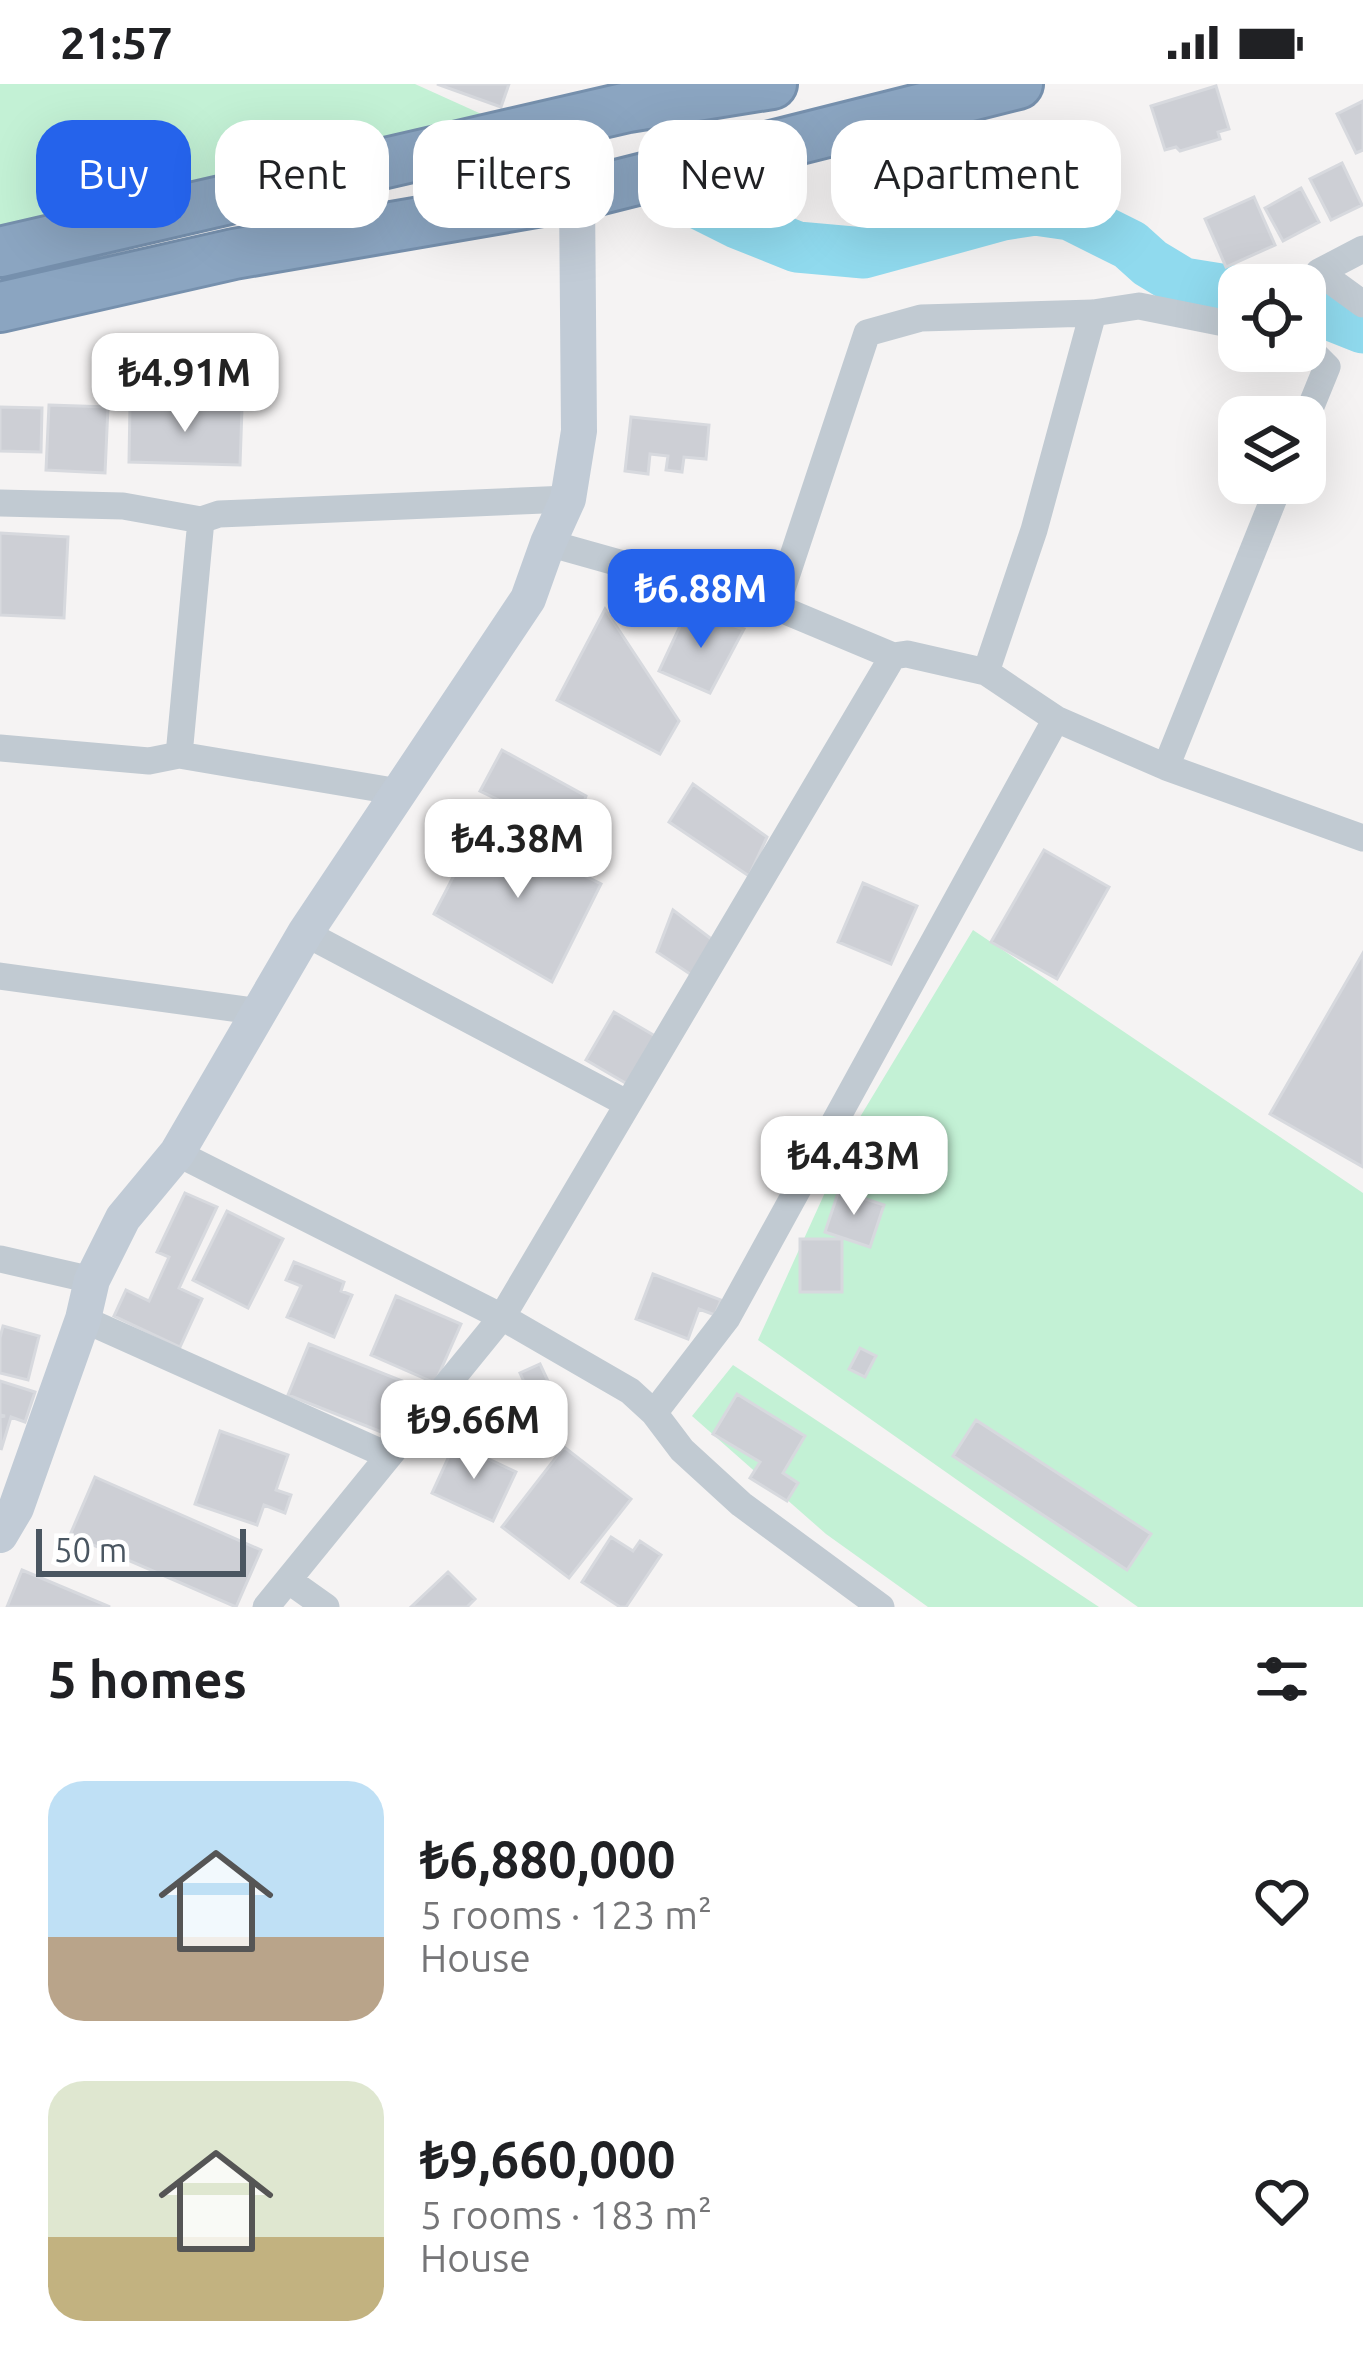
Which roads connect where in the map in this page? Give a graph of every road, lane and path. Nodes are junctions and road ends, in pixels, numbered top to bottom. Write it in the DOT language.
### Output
graph roads {
  1 [pos="772,84"];
  2 [pos="1018,84"];
  3 [pos="573,120"];
  4 [pos="413,157"];
  5 [pos="614,186"];
  6 [pos="413,223"];
  7 [pos="577,228"];
  8 [pos="1363,249"];
  9 [pos="0,252"];
  10 [pos="1363,304"];
  11 [pos="0,307"];
  12 [pos="1093,314"];
  13 [pos="1218,322"];
  14 [pos="568,499"];
  15 [pos="0,503"];
  16 [pos="1272,504"];
  17 [pos="200,520"];
  18 [pos="548,543"];
  19 [pos="776,607"];
  20 [pos="893,656"];
  21 [pos="986,672"];
  22 [pos="1056,719"];
  23 [pos="0,748"];
  24 [pos="179,755"];
  25 [pos="1166,766"];
  26 [pos="399,792"];
  27 [pos="1363,838"];
  28 [pos="305,933"];
  29 [pos="0,976"];
  30 [pos="261,1012"];
  31 [pos="628,1104"];
  32 [pos="177,1153"];
  33 [pos="0,1259"];
  34 [pos="92,1280"];
  35 [pos="502,1317"];
  36 [pos="82,1319"];
  37 [pos="654,1413"];
  38 [pos="389,1456"];
  39 [pos="5,1516"];
  40 [pos="288,1580"];
  41 [pos="266,1607"];
  42 [pos="326,1607"];
  43 [pos="881,1607"];
  1 -- 3 [label="highway"];
  2 -- 5 [label="highway"];
  4 -- 9 [label="highway"];
  6 -- 11 [label="highway"];
  7 -- 14 [label="street"];
  8 -- 10 [label="street"];
  12 -- 13 [label="street"];
  12 -- 19 [label="street"];
  12 -- 21 [label="street"];
  14 -- 17 [label="street"];
  14 -- 18 [label="street"];
  15 -- 17 [label="street"];
  16 -- 25 [label="street"];
  17 -- 24 [label="street"];
  18 -- 19 [label="street"];
  18 -- 26 [label="street"];
  19 -- 20 [label="street"];
  20 -- 21 [label="street"];
  20 -- 31 [label="street"];
  21 -- 22 [label="street"];
  22 -- 25 [label="street"];
  22 -- 37 [label="street"];
  23 -- 24 [label="street"];
  24 -- 26 [label="street"];
  25 -- 27 [label="street"];
  26 -- 28 [label="street"];
  28 -- 30 [label="street"];
  28 -- 31 [label="street"];
  29 -- 30 [label="street"];
  30 -- 32 [label="street"];
  31 -- 35 [label="street"];
  32 -- 34 [label="street"];
  32 -- 35 [label="street"];
  33 -- 34 [label="street"];
  34 -- 36 [label="street"];
  35 -- 37 [label="street"];
  35 -- 38 [label="street"];
  36 -- 38 [label="street"];
  36 -- 39 [label="street"];
  37 -- 43 [label="street"];
  38 -- 40 [label="street"];
  40 -- 41 [label="street"];
  40 -- 42 [label="street"];
}
